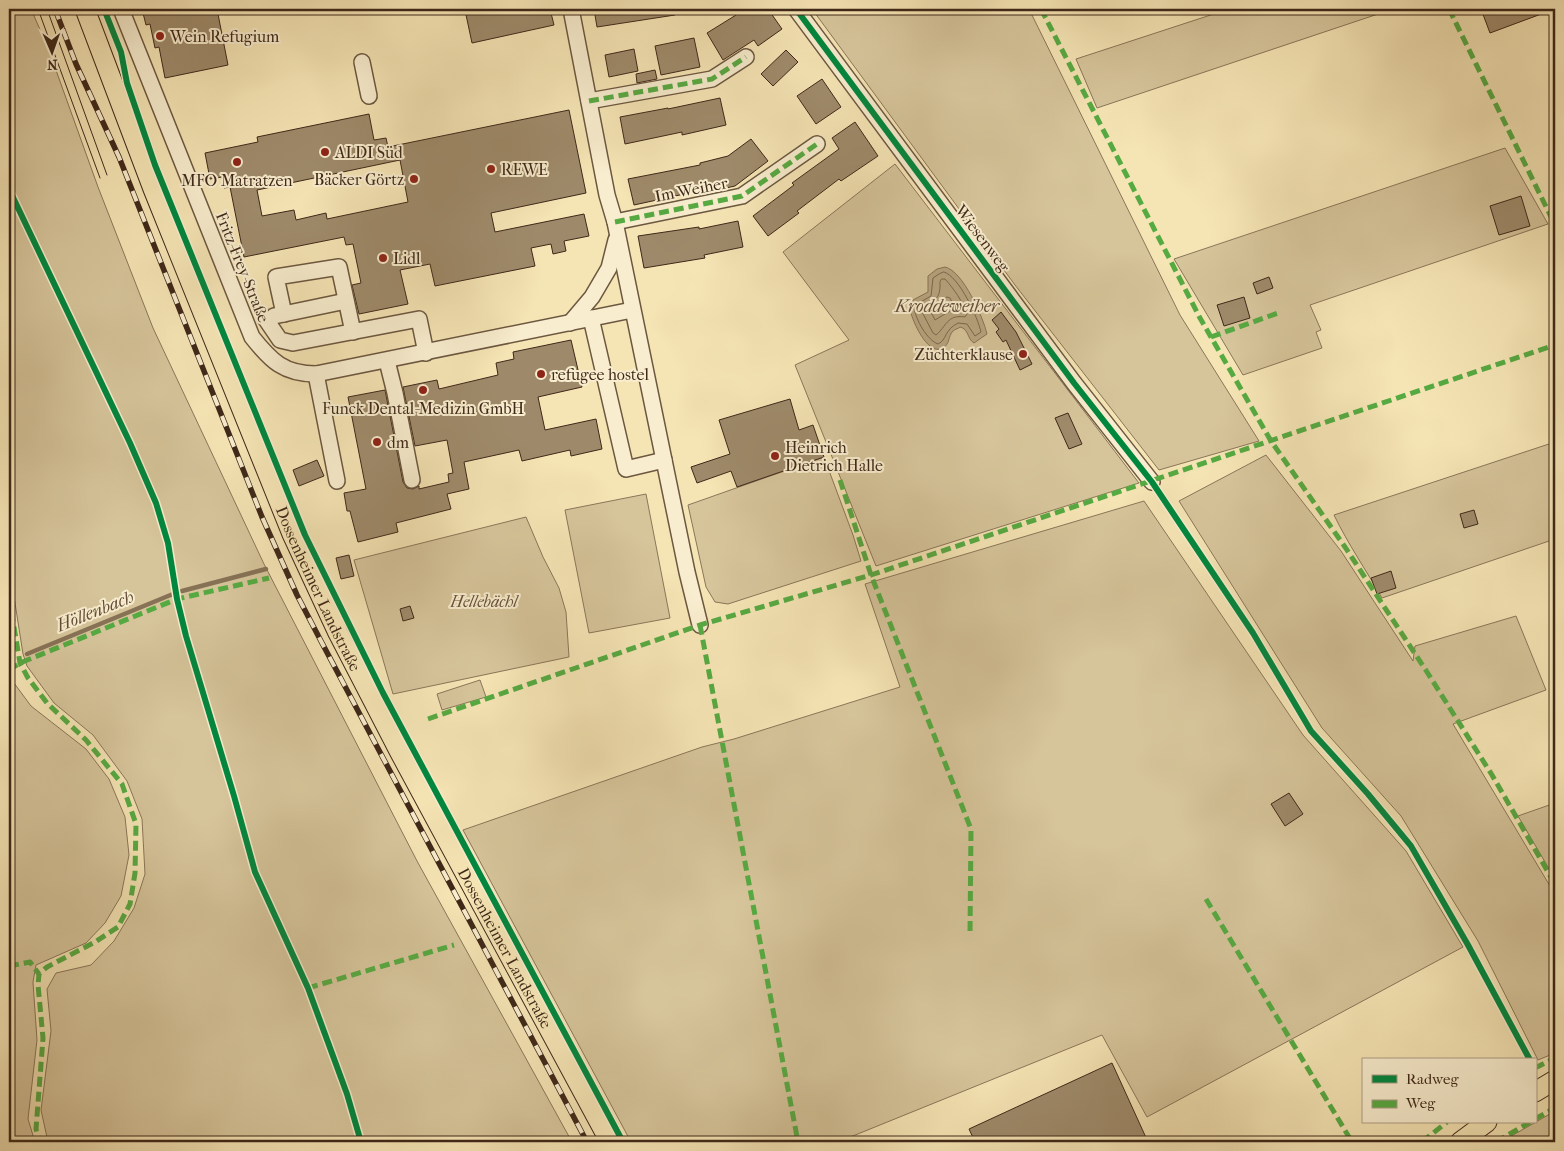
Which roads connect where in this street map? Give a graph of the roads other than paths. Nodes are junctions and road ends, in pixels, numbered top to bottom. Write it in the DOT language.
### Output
graph roads {
  1 [pos="85,9"];
  2 [pos="121,9"];
  3 [pos="571,9"];
  4 [pos="796,9"];
  5 [pos="746,57"];
  6 [pos="362,62"];
  7 [pos="369,96"];
  8 [pos="589,101"];
  9 [pos="817,144"];
  10 [pos="616,229"];
  11 [pos="346,301"];
  12 [pos="632,310"];
  13 [pos="284,314"];
  14 [pos="266,318"];
  15 [pos="591,318"];
  16 [pos="246,322"];
  17 [pos="570,323"];
  18 [pos="353,332"];
  19 [pos="426,353"];
  20 [pos="387,361"];
  21 [pos="316,374"];
  22 [pos="664,460"];
  23 [pos="1148,477"];
  24 [pos="412,480"];
  25 [pos="337,481"];
  26 [pos="700,625"];
  27 [pos="1555,1080"];
  28 [pos="1536,1091"];
  29 [pos="1484,1124"];
  30 [pos="610,1142"];
  31 [pos="1460,1142"];
  1 -- 30 [label="main road, Dossenheimer Landstraße"];
  2 -- 16 [label="street, Fritz-Frey-Straße"];
  3 -- 8 [label="street"];
  4 -- 23 [label="street, Wiesenweg"];
  5 -- 8 [label="street"];
  6 -- 7 [label="street"];
  8 -- 10 [label="street"];
  9 -- 10 [label="street, Im Weiher"];
  10 -- 12 [label="street"];
  10 -- 17 [label="street"];
  11 -- 13 [label="street"];
  11 -- 13 [label="street"];
  11 -- 18 [label="street"];
  12 -- 15 [label="street, Fritz-Frey-Straße"];
  12 -- 22 [label="street"];
  13 -- 14 [label="street"];
  14 -- 16 [label="street"];
  14 -- 18 [label="street"];
  15 -- 17 [label="street, Fritz-Frey-Straße"];
  15 -- 22 [label="street"];
  16 -- 21 [label="street, Fritz-Frey-Straße"];
  17 -- 19 [label="street, Fritz-Frey-Straße"];
  18 -- 19 [label="street"];
  19 -- 20 [label="street, Fritz-Frey-Straße"];
  20 -- 21 [label="street, Fritz-Frey-Straße"];
  20 -- 24 [label="street"];
  21 -- 25 [label="street"];
  22 -- 26 [label="street"];
  27 -- 28 [label="main road"];
  29 -- 31 [label="main road"];
}
